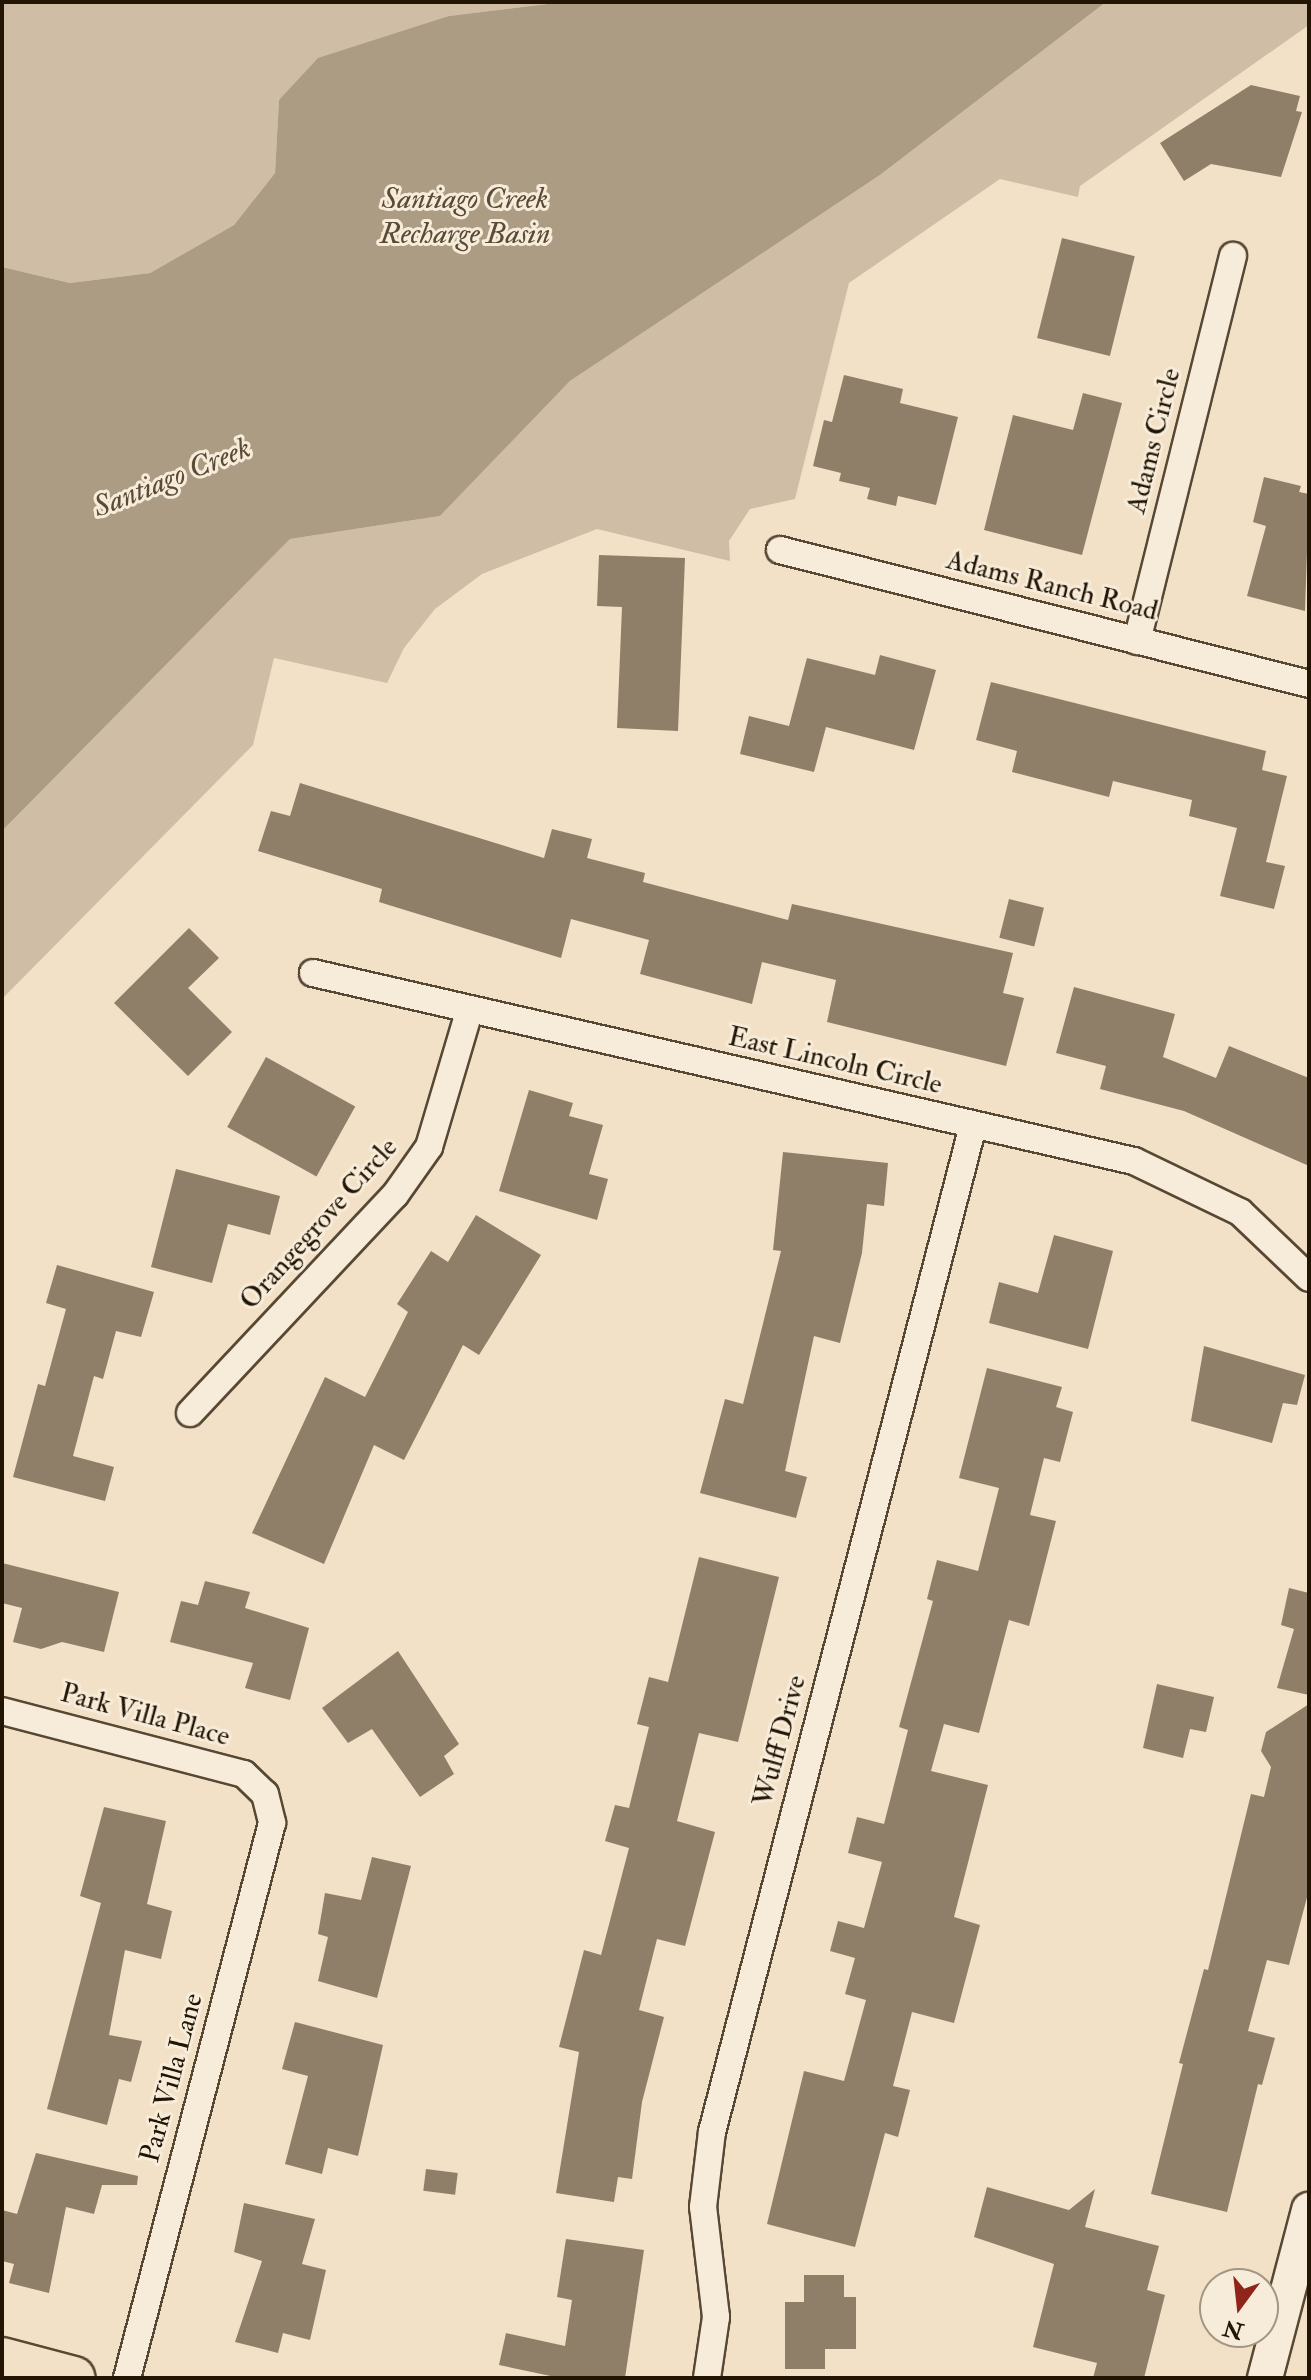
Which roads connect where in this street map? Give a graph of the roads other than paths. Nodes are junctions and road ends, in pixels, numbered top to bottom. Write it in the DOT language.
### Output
graph roads {
  1 [pos="1233,256"];
  2 [pos="780,550"];
  3 [pos="1137,641"];
  4 [pos="1309,684"];
  5 [pos="313,973"];
  6 [pos="470,1009"];
  7 [pos="973,1126"];
  8 [pos="1309,1278"];
  9 [pos="190,1413"];
  10 [pos="2,1711"];
  11 [pos="265,1794"];
  12 [pos="1309,2210"];
  13 [pos="2,2359"];
  14 [pos="74,2378"];
  15 [pos="127,2378"];
  16 [pos="707,2378"];
  17 [pos="1265,2378"];
  1 -- 3 [label="street, Adams Circle"];
  2 -- 3 [label="street, Adams Ranch Road"];
  3 -- 4 [label="street, Adams Ranch Road"];
  5 -- 6 [label="street, East Lincoln Circle"];
  6 -- 7 [label="street, East Lincoln Circle"];
  6 -- 9 [label="street, Orangegrove Circle"];
  7 -- 8 [label="street, East Lincoln Circle"];
  7 -- 16 [label="street, Wulff Drive"];
  10 -- 11 [label="street, Park Villa Place"];
  11 -- 15 [label="street, Park Villa Lane"];
  12 -- 17 [label="street"];
  13 -- 14 [label="main road"];
}
